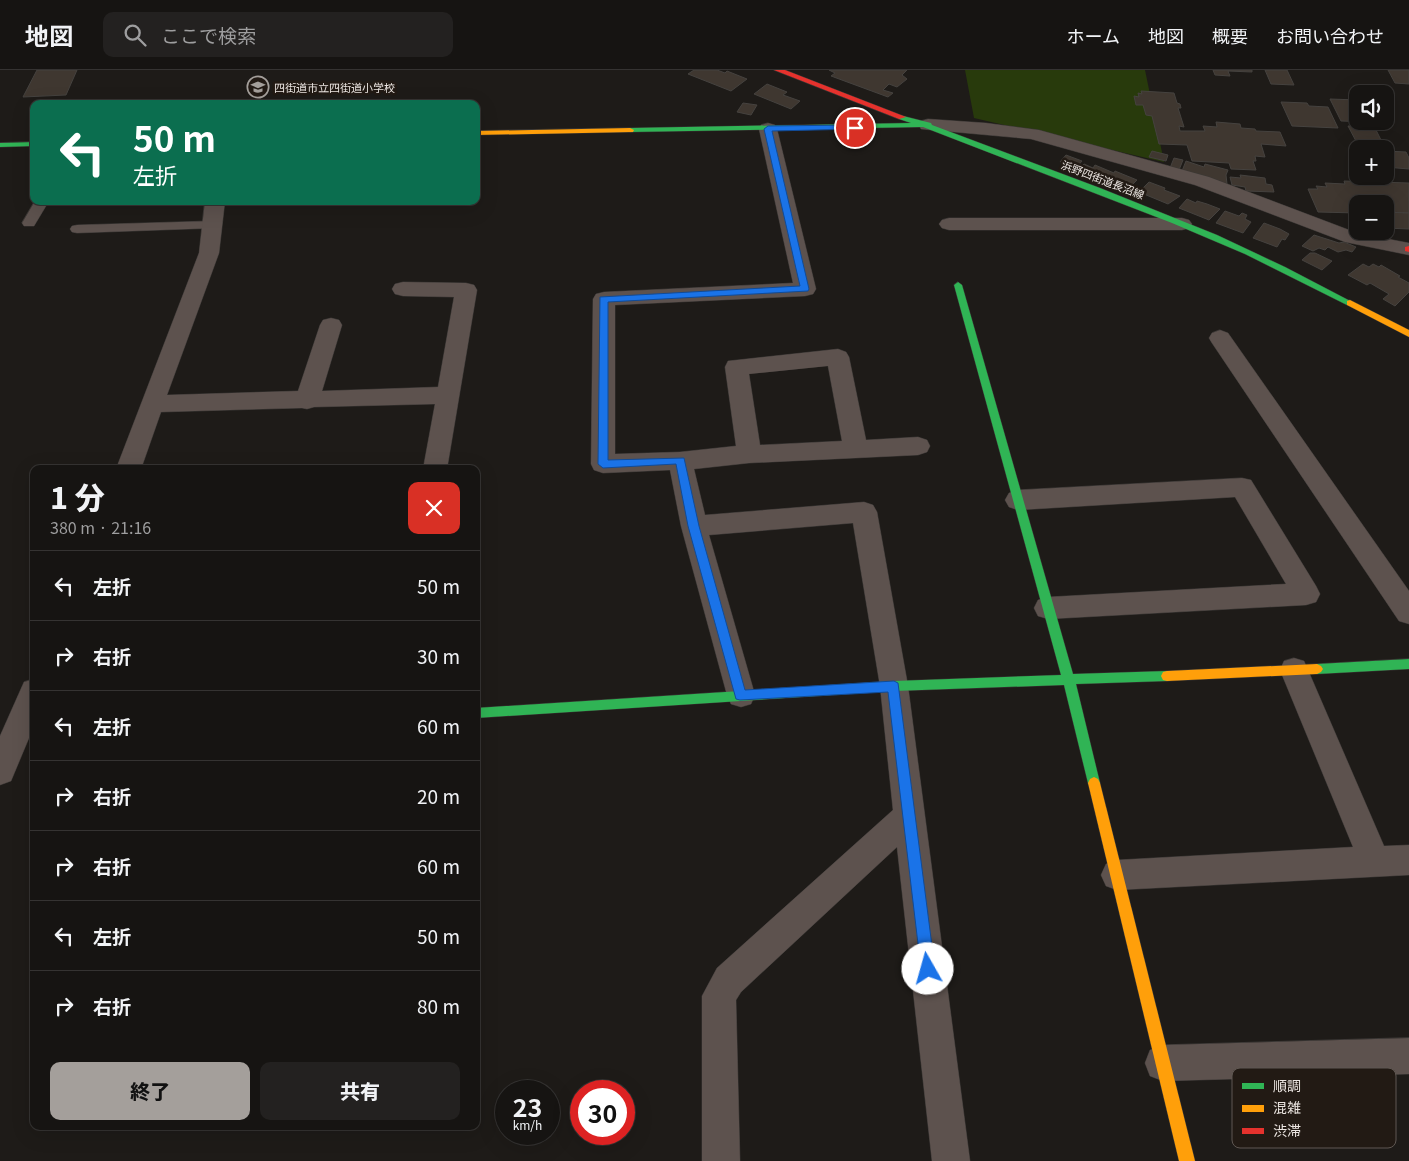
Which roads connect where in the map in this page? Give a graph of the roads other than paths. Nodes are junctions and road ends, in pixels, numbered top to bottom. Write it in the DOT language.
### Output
graph roads {
  1 [pos="778,70"];
  2 [pos="928,125"];
  3 [pos="768,129"];
  4 [pos="480,134"];
  5 [pos="30,144"];
  6 [pos="0,145"];
  7 [pos="40,205"];
  8 [pos="214,205"];
  9 [pos="30,223"];
  10 [pos="949,224"];
  11 [pos="1182,224"];
  12 [pos="212,225"];
  13 [pos="77,229"];
  14 [pos="1409,249"];
  15 [pos="958,286"];
  16 [pos="403,289"];
  17 [pos="331,325"];
  18 [pos="1409,334"];
  19 [pos="1220,338"];
  20 [pos="448,395"];
  21 [pos="307,401"];
  22 [pos="153,404"];
  23 [pos="918,446"];
  24 [pos="856,449"];
  25 [pos="749,454"];
  26 [pos="680,460"];
  27 [pos="130,465"];
  28 [pos="436,465"];
  29 [pos="1018,500"];
  30 [pos="694,526"];
  31 [pos="1048,608"];
  32 [pos="1409,613"];
  33 [pos="1409,664"];
  34 [pos="1294,670"];
  35 [pos="1069,681"];
  36 [pos="894,686"];
  37 [pos="740,695"];
  38 [pos="30,702"];
  39 [pos="480,713"];
  40 [pos="11,752"];
  41 [pos="909,816"];
  42 [pos="1409,860"];
  43 [pos="1375,861"];
  44 [pos="1117,875"];
  45 [pos="1409,1056"];
  46 [pos="1163,1063"];
  47 [pos="721,1161"];
  48 [pos="951,1161"];
  49 [pos="1187,1161"];
  1 -- 2 [label="street, 浜野四街道長沼線"];
  2 -- 3 [label="street"];
  2 -- 11 [label="street, 浜野四街道長沼線"];
  2 -- 14 [label="street"];
  3 -- 4 [label="street"];
  3 -- 26 [label="street"];
  5 -- 6 [label="street"];
  7 -- 9 [label="lane"];
  8 -- 12 [label="street"];
  10 -- 11 [label="street"];
  11 -- 18 [label="street, 浜野四街道長沼線"];
  12 -- 13 [label="lane"];
  12 -- 22 [label="street"];
  15 -- 29 [label="street"];
  16 -- 20 [label="street"];
  17 -- 21 [label="street"];
  19 -- 32 [label="street"];
  20 -- 21 [label="street"];
  20 -- 28 [label="street"];
  21 -- 22 [label="street"];
  22 -- 27 [label="street"];
  23 -- 24 [label="street"];
  24 -- 25 [label="street"];
  24 -- 25 [label="street"];
  25 -- 26 [label="street"];
  26 -- 30 [label="street"];
  29 -- 31 [label="street"];
  29 -- 31 [label="street"];
  30 -- 36 [label="street"];
  30 -- 37 [label="street"];
  31 -- 35 [label="street"];
  33 -- 34 [label="street"];
  34 -- 35 [label="street"];
  34 -- 43 [label="street"];
  35 -- 36 [label="street"];
  35 -- 44 [label="street"];
  36 -- 37 [label="street"];
  36 -- 41 [label="street"];
  37 -- 39 [label="street"];
  38 -- 40 [label="street"];
  41 -- 47 [label="street"];
  41 -- 48 [label="street"];
  42 -- 43 [label="street"];
  43 -- 44 [label="street"];
  44 -- 46 [label="street"];
  45 -- 46 [label="street"];
  46 -- 49 [label="street"];
}
